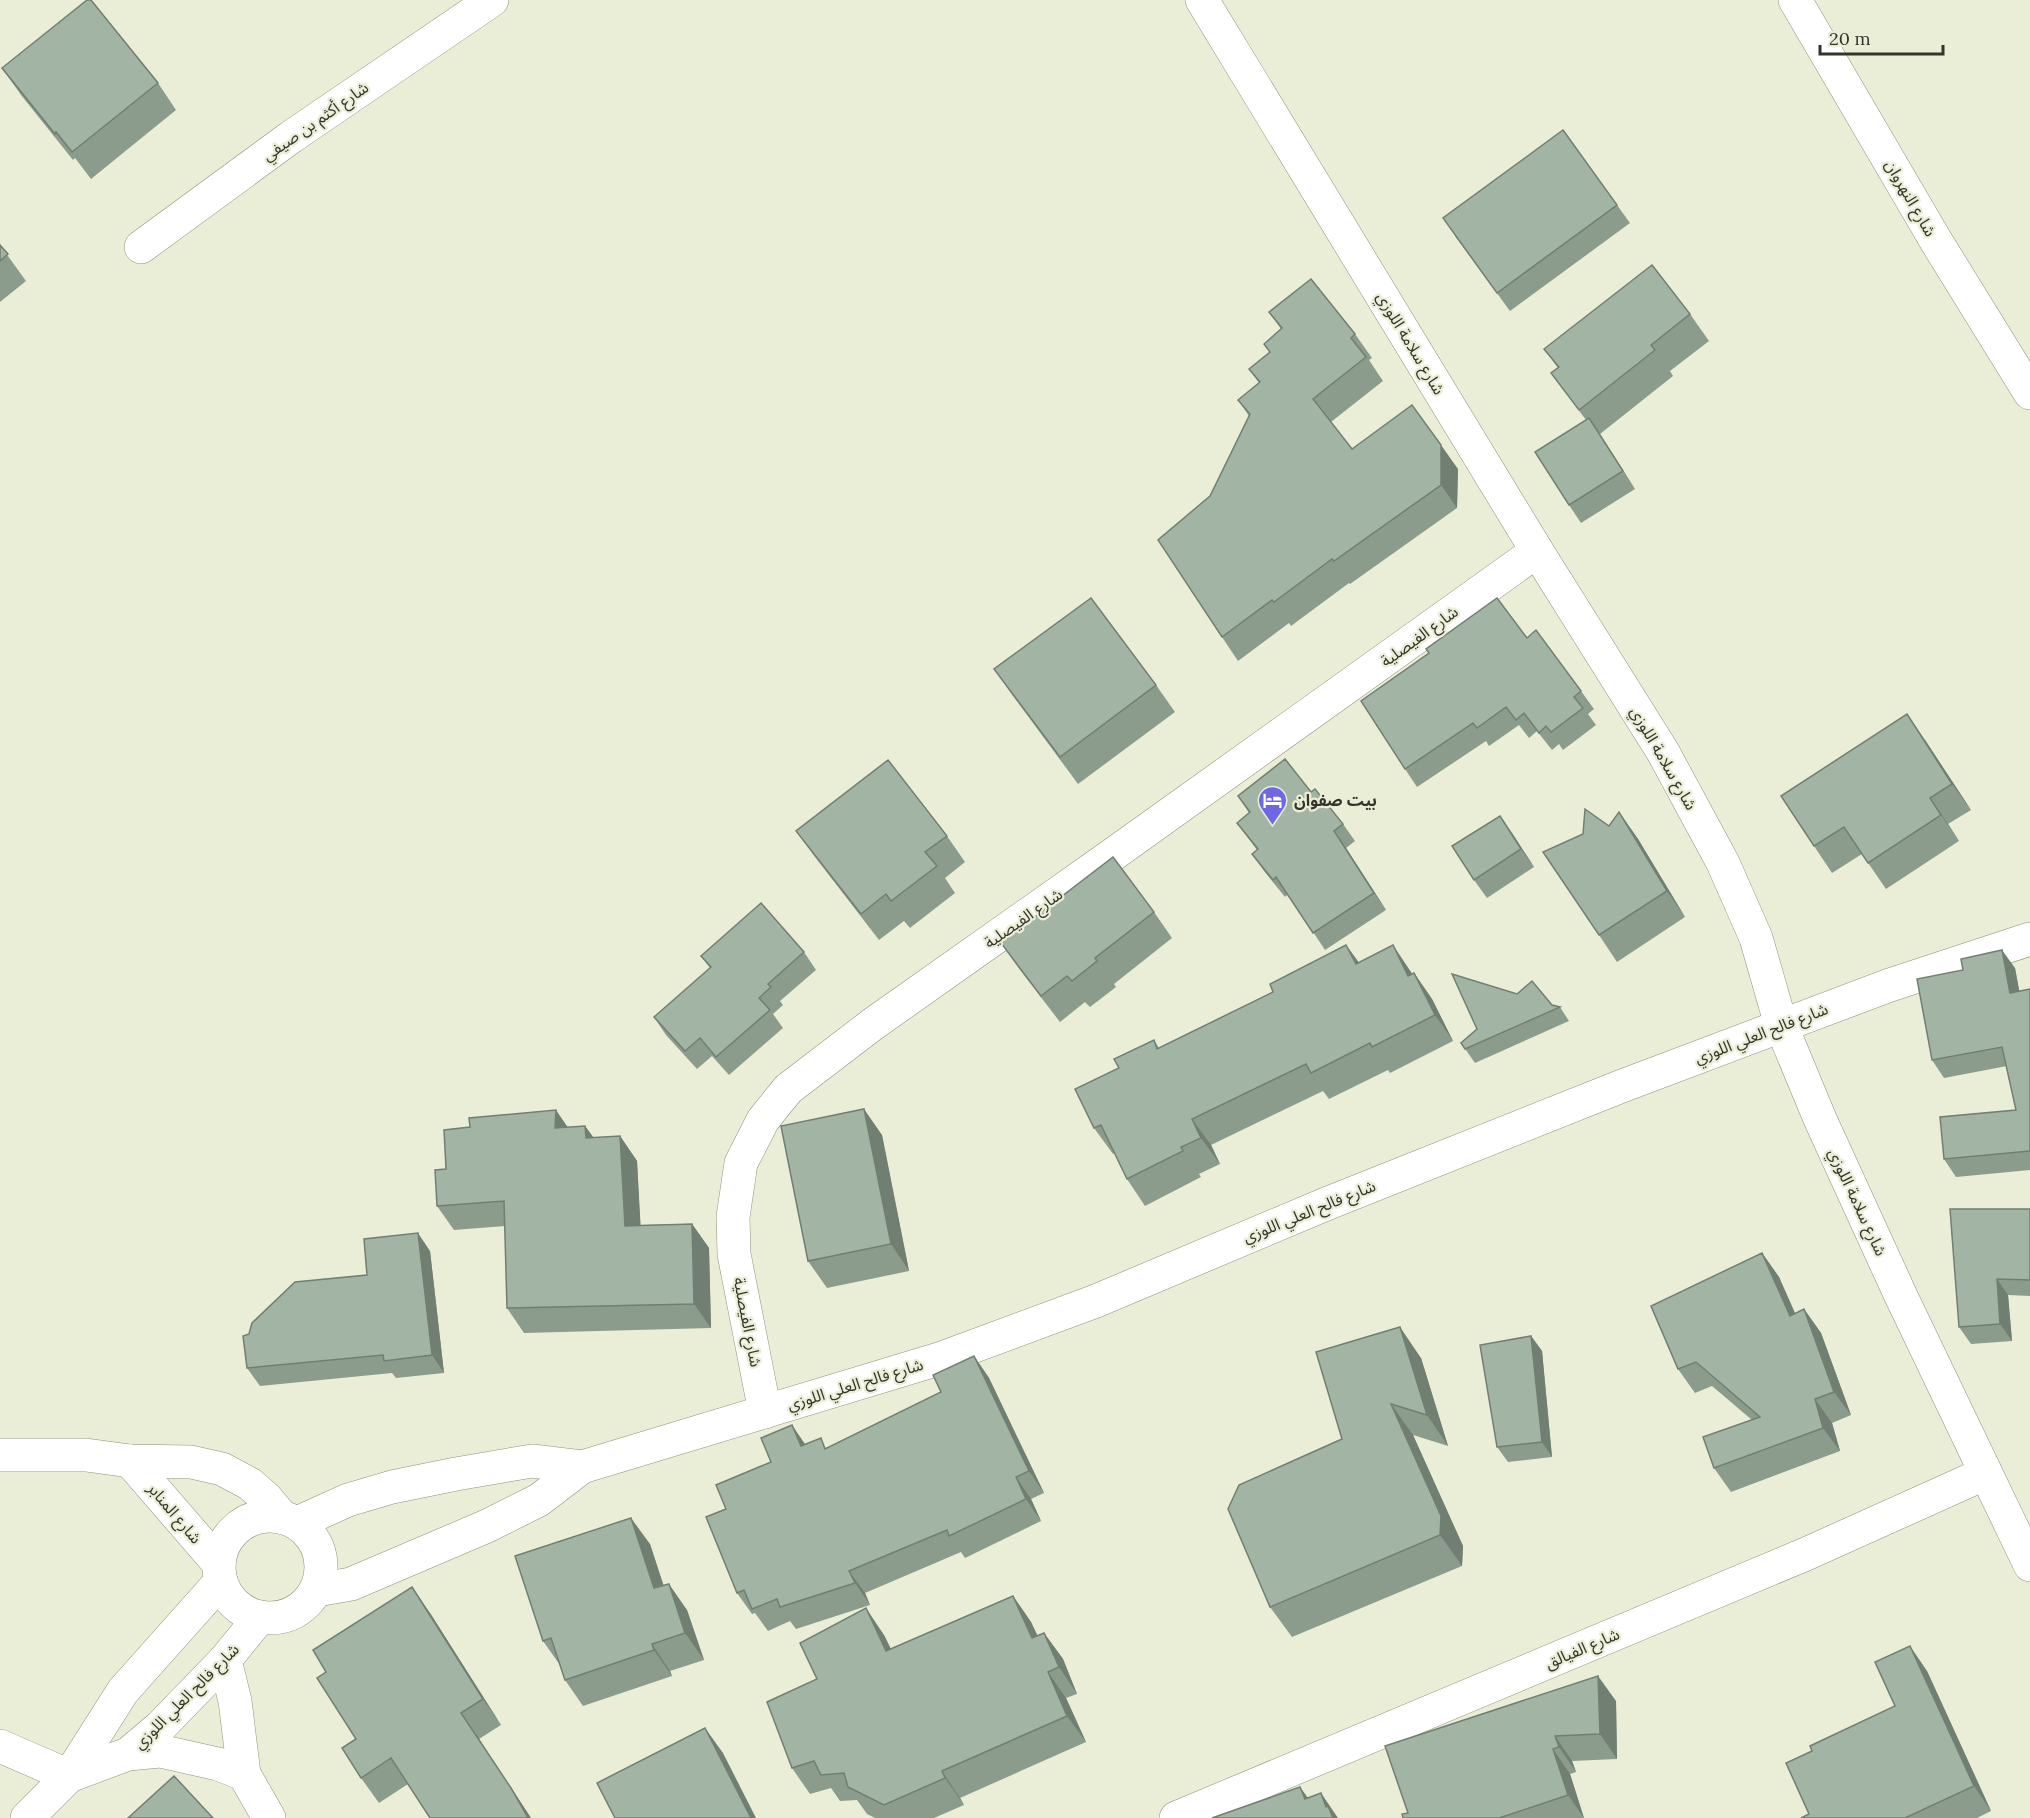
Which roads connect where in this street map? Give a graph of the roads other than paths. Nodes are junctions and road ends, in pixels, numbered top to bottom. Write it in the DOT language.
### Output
graph roads {
  1 [pos="492,0"];
  2 [pos="1202,0"];
  3 [pos="1795,0"];
  4 [pos="141,247"];
  5 [pos="2030,393"];
  6 [pos="1537,550"];
  7 [pos="2030,939"];
  8 [pos="1781,1025"];
  9 [pos="765,1412"];
  10 [pos="0,1455"];
  11 [pos="130,1461"];
  12 [pos="582,1467"];
  13 [pos="1986,1473"];
  14 [pos="290,1520"];
  15 [pos="2030,1565"];
  16 [pos="220,1572"];
  17 [pos="316,1590"];
  18 [pos="261,1617"];
  19 [pos="225,1660"];
  20 [pos="0,1746"];
  21 [pos="128,1754"];
  22 [pos="244,1774"];
  23 [pos="69,1776"];
  24 [pos="27,1818"];
  25 [pos="269,1818"];
  26 [pos="1176,1818"];
  1 -- 4 [label="street, شارع أكثم بن صيفي"];
  2 -- 6 [label="street, شارع سلامة اللوزي"];
  3 -- 5 [label="street, شارع النهروان"];
  6 -- 8 [label="street, شارع سلامة اللوزي"];
  6 -- 9 [label="street, شارع الفيصلية"];
  7 -- 8 [label="street, شارع فالح العلي اللوزي"];
  8 -- 9 [label="street, شارع فالح العلي اللوزي"];
  8 -- 13 [label="street, شارع سلامة اللوزي"];
  9 -- 12 [label="street, شارع فالح العلي اللوزي"];
  10 -- 11 [label="street, شارع المنابر"];
  11 -- 14 [label="street, شارع المنابر"];
  11 -- 16 [label="street, شارع المنابر"];
  12 -- 14 [label="street, شارع فالح العلي اللوزي"];
  12 -- 17 [label="street, شارع فالح العلي اللوزي"];
  13 -- 15 [label="street, شارع سلامة اللوزي"];
  13 -- 26 [label="street, شارع الفيالق"];
  14 -- 16 [label="street"];
  14 -- 17 [label="street"];
  16 -- 18 [label="street"];
  16 -- 23 [label="street, شارع فالح العلي اللوزي"];
  17 -- 18 [label="street"];
  18 -- 19 [label="street, شارع فالح العلي اللوزي"];
  19 -- 21 [label="street, شارع فالح العلي اللوزي"];
  19 -- 22 [label="street"];
  20 -- 23 [label="street"];
  21 -- 22 [label="street"];
  21 -- 23 [label="street, شارع فالح العلي اللوزي"];
  22 -- 25 [label="street"];
  23 -- 24 [label="street, شارع فالح العلي اللوزي"];
}
